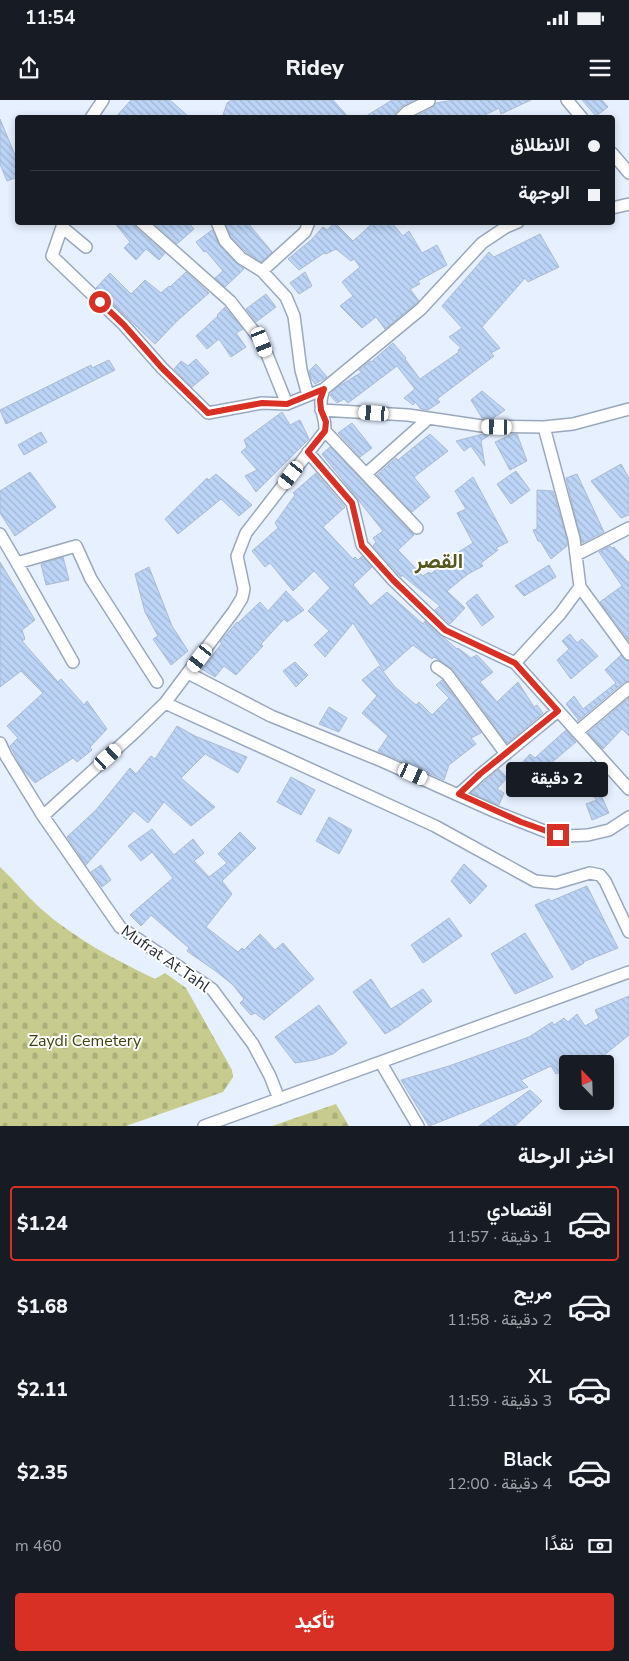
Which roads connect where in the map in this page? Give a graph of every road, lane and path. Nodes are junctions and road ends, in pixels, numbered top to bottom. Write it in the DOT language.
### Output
graph roads {
  1 [pos="103,100"];
  2 [pos="430,100"];
  3 [pos="567,100"];
  4 [pos="93,115"];
  5 [pos="404,115"];
  6 [pos="580,115"];
  7 [pos="615,157"];
  8 [pos="629,173"];
  9 [pos="629,204"];
  10 [pos="615,207"];
  11 [pos="62,225"];
  12 [pos="144,225"];
  13 [pos="218,225"];
  14 [pos="308,225"];
  15 [pos="511,225"];
  16 [pos="86,247"];
  17 [pos="262,270"];
  18 [pos="324,389"];
  19 [pos="308,395"];
  20 [pos="287,404"];
  21 [pos="629,409"];
  22 [pos="321,410"];
  23 [pos="429,418"];
  24 [pos="544,427"];
  25 [pos="325,431"];
  26 [pos="308,452"];
  27 [pos="367,473"];
  28 [pos="417,528"];
  29 [pos="629,528"];
  30 [pos="0,534"];
  31 [pos="576,555"];
  32 [pos="17,563"];
  33 [pos="580,587"];
  34 [pos="629,654"];
  35 [pos="73,662"];
  36 [pos="515,663"];
  37 [pos="437,667"];
  38 [pos="188,673"];
  39 [pos="157,682"];
  40 [pos="629,688"];
  41 [pos="165,703"];
  42 [pos="558,711"];
  43 [pos="576,732"];
  44 [pos="0,743"];
  45 [pos="506,754"];
  46 [pos="629,789"];
  47 [pos="459,794"];
  48 [pos="43,816"];
  49 [pos="629,817"];
  50 [pos="629,932"];
  51 [pos="629,972"];
  52 [pos="381,1062"];
  53 [pos="279,1099"];
  54 [pos="204,1126"];
  55 [pos="418,1126"];
  1 -- 4 [label="street"];
  2 -- 5 [label="street"];
  3 -- 6 [label="street"];
  7 -- 8 [label="street"];
  9 -- 10 [label="street"];
  11 -- 16 [label="street"];
  11 -- 20 [label="street"];
  12 -- 20 [label="street"];
  13 -- 17 [label="street"];
  14 -- 17 [label="street"];
  15 -- 18 [label="street"];
  17 -- 19 [label="street"];
  18 -- 19 [label="street"];
  18 -- 22 [label="street"];
  19 -- 20 [label="street"];
  21 -- 24 [label="street"];
  22 -- 23 [label="street"];
  22 -- 25 [label="street"];
  23 -- 24 [label="street"];
  23 -- 27 [label="street"];
  24 -- 31 [label="street"];
  25 -- 26 [label="street"];
  25 -- 27 [label="street"];
  26 -- 36 [label="street"];
  26 -- 38 [label="street"];
  27 -- 28 [label="street"];
  29 -- 31 [label="street"];
  30 -- 32 [label="street"];
  31 -- 33 [label="street"];
  32 -- 35 [label="street"];
  32 -- 39 [label="street"];
  33 -- 34 [label="street"];
  33 -- 36 [label="street"];
  36 -- 42 [label="street"];
  37 -- 45 [label="street"];
  38 -- 41 [label="street"];
  38 -- 47 [label="street"];
  40 -- 43 [label="street"];
  41 -- 48 [label="street"];
  41 -- 50 [label="street"];
  42 -- 43 [label="street"];
  42 -- 45 [label="street"];
  43 -- 46 [label="street"];
  44 -- 48 [label="street, Mufrat At Tahl"];
  45 -- 47 [label="street"];
  47 -- 49 [label="street"];
  48 -- 53 [label="street, Mufrat At Tahl"];
  51 -- 52 [label="street"];
  52 -- 53 [label="street"];
  52 -- 55 [label="street"];
  53 -- 54 [label="street"];
}
